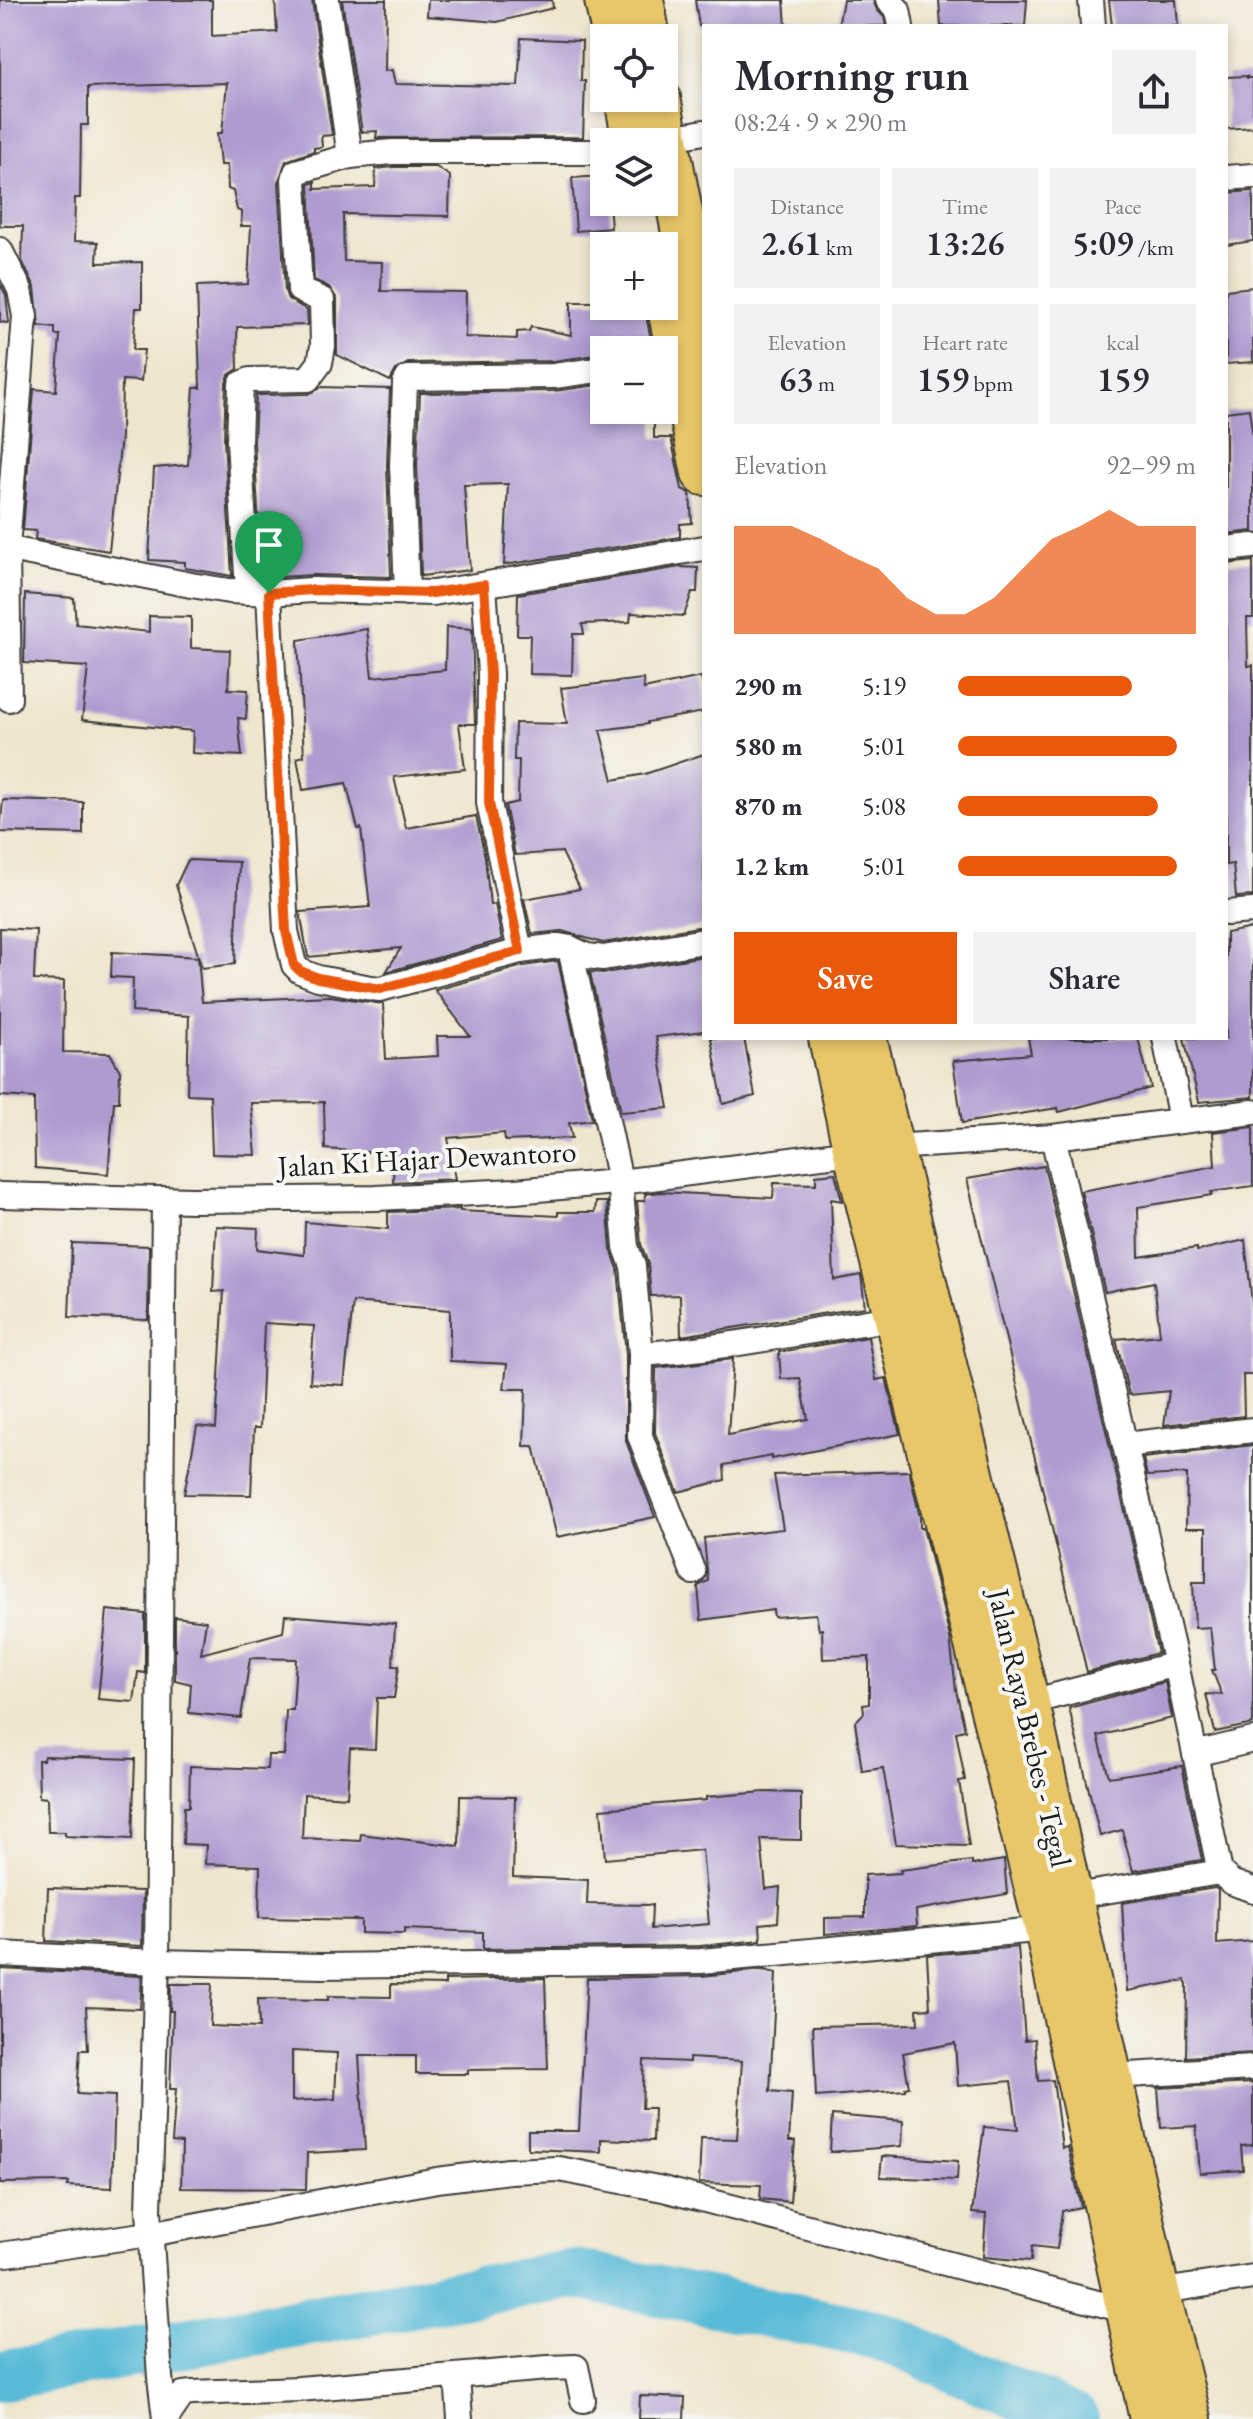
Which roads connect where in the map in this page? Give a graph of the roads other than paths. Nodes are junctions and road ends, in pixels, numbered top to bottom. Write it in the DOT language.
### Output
graph roads {
  1 [pos="327,0"];
  2 [pos="607,0"];
  3 [pos="641,0"];
  4 [pos="888,0"];
  5 [pos="1091,0"];
  6 [pos="612,24"];
  7 [pos="645,24"];
  8 [pos="901,24"];
  9 [pos="1093,24"];
  10 [pos="645,112"];
  11 [pos="666,128"];
  12 [pos="590,152"];
  13 [pos="350,156"];
  14 [pos="1253,176"];
  15 [pos="1228,178"];
  16 [pos="673,216"];
  17 [pos="0,250"];
  18 [pos="675,320"];
  19 [pos="684,356"];
  20 [pos="590,371"];
  21 [pos="702,461"];
  22 [pos="1253,546"];
  23 [pos="4,548"];
  24 [pos="702,548"];
  25 [pos="1228,549"];
  26 [pos="484,585"];
  27 [pos="258,592"];
  28 [pos="407,593"];
  29 [pos="9,699"];
  30 [pos="1253,911"];
  31 [pos="1228,913"];
  32 [pos="702,941"];
  33 [pos="570,948"];
  34 [pos="520,951"];
  35 [pos="832,1040"];
  36 [pos="864,1040"];
  37 [pos="1165,1040"];
  38 [pos="1253,1112"];
  39 [pos="1181,1120"];
  40 [pos="1053,1137"];
  41 [pos="873,1150"];
  42 [pos="620,1181"];
  43 [pos="0,1195"];
  44 [pos="164,1199"];
  45 [pos="897,1318"];
  46 [pos="641,1354"];
  47 [pos="1253,1430"];
  48 [pos="1125,1445"];
  49 [pos="693,1572"];
  50 [pos="1176,1664"];
  51 [pos="1027,1703"];
  52 [pos="1253,1740"];
  53 [pos="1195,1754"];
  54 [pos="1220,1872"];
  55 [pos="1253,1890"];
  56 [pos="1058,1913"];
  57 [pos="0,1954"];
  58 [pos="157,1962"];
  59 [pos="1253,2068"];
  60 [pos="1110,2076"];
  61 [pos="150,2246"];
  62 [pos="0,2255"];
  63 [pos="1253,2277"];
  64 [pos="1142,2302"];
  65 [pos="457,2376"];
  66 [pos="583,2400"];
  67 [pos="1166,2404"];
  68 [pos="166,2419"];
  69 [pos="460,2419"];
  1 -- 13 [label="street"];
  2 -- 6 [label="highway"];
  3 -- 7 [label="highway"];
  4 -- 8 [label="street"];
  5 -- 9 [label="street"];
  10 -- 11 [label="highway"];
  12 -- 13 [label="street"];
  13 -- 27 [label="street"];
  14 -- 15 [label="street"];
  16 -- 19 [label="highway"];
  17 -- 23 [label="street"];
  18 -- 19 [label="highway"];
  19 -- 21 [label="highway"];
  20 -- 28 [label="street"];
  22 -- 25 [label="street"];
  23 -- 27 [label="street"];
  23 -- 29 [label="street"];
  24 -- 26 [label="street"];
  26 -- 28 [label="street"];
  26 -- 34 [label="street"];
  27 -- 28 [label="street"];
  27 -- 34 [label="street"];
  30 -- 31 [label="street"];
  32 -- 33 [label="street"];
  33 -- 34 [label="street"];
  33 -- 42 [label="street"];
  35 -- 41 [label="highway, Jalan Raya Brebes - Tegal"];
  36 -- 41 [label="highway, Jalan Raya Brebes - Tegal"];
  37 -- 39 [label="street"];
  38 -- 39 [label="street, Jalan Ki Hajar Dewantoro"];
  39 -- 40 [label="street, Jalan Ki Hajar Dewantoro"];
  40 -- 41 [label="street, Jalan Ki Hajar Dewantoro"];
  40 -- 48 [label="street"];
  41 -- 42 [label="street, Jalan Ki Hajar Dewantoro"];
  41 -- 45 [label="highway, Jalan Raya Brebes - Tegal"];
  41 -- 51 [label="highway, Jalan Raya Brebes - Tegal"];
  42 -- 44 [label="street, Jalan Ki Hajar Dewantoro"];
  42 -- 46 [label="street"];
  43 -- 44 [label="street, Jalan Ki Hajar Dewantoro"];
  44 -- 58 [label="street"];
  45 -- 46 [label="street"];
  45 -- 56 [label="highway, Jalan Raya Brebes - Tegal"];
  46 -- 49 [label="street"];
  47 -- 48 [label="street"];
  48 -- 50 [label="street"];
  50 -- 51 [label="street"];
  50 -- 53 [label="street"];
  51 -- 56 [label="highway, Jalan Raya Brebes - Tegal"];
  52 -- 53 [label="street"];
  53 -- 54 [label="street"];
  54 -- 55 [label="street"];
  54 -- 56 [label="street"];
  56 -- 58 [label="street"];
  56 -- 60 [label="highway, Jalan Raya Brebes - Tegal"];
  56 -- 64 [label="highway, Jalan Raya Brebes - Tegal"];
  57 -- 58 [label="street"];
  58 -- 61 [label="street"];
  59 -- 60 [label="street"];
  60 -- 64 [label="highway, Jalan Raya Brebes - Tegal"];
  61 -- 62 [label="street"];
  61 -- 64 [label="street"];
  61 -- 68 [label="street"];
  63 -- 64 [label="street"];
  64 -- 67 [label="highway, Jalan Raya Brebes - Tegal"];
  65 -- 66 [label="street"];
  65 -- 68 [label="street"];
  65 -- 69 [label="street"];
}
